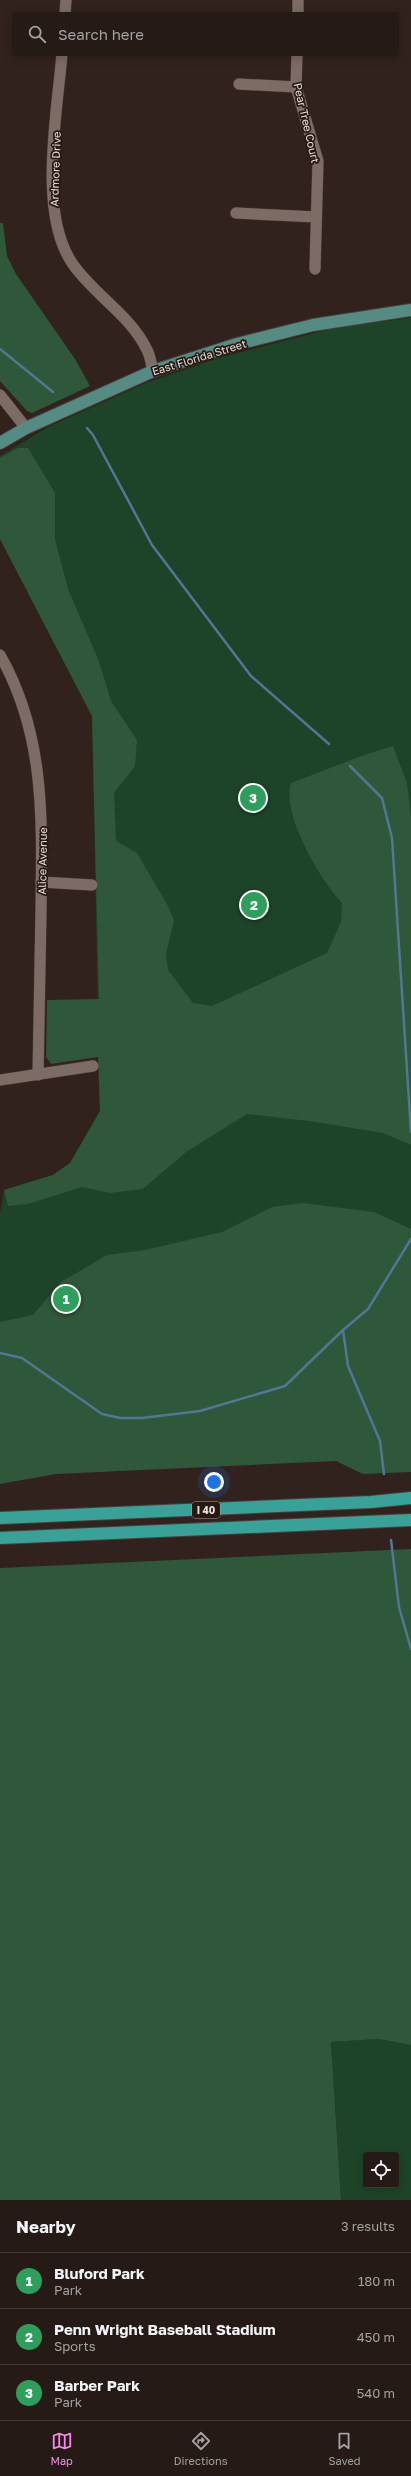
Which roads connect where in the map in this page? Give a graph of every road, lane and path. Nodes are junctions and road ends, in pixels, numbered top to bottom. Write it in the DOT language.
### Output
graph roads {
  1 [pos="66,0"];
  2 [pos="298,0"];
  3 [pos="65,12"];
  4 [pos="298,12"];
  5 [pos="62,56"];
  6 [pos="297,56"];
  7 [pos="238,84"];
  8 [pos="296,87"];
  9 [pos="236,213"];
  10 [pos="316,217"];
  11 [pos="315,269"];
  12 [pos="411,310"];
  13 [pos="153,371"];
  14 [pos="0,395"];
  15 [pos="26,428"];
  16 [pos="0,443"];
  17 [pos="0,655"];
  18 [pos="41,882"];
  19 [pos="92,885"];
  20 [pos="93,1066"];
  21 [pos="38,1075"];
  22 [pos="0,1080"];
  23 [pos="411,1498"];
  24 [pos="0,1518"];
  25 [pos="411,1520"];
  26 [pos="0,1538"];
  1 -- 3 [label="street"];
  2 -- 4 [label="street"];
  5 -- 13 [label="street, Ardmore Drive"];
  6 -- 8 [label="street, Pear Tree Court"];
  7 -- 8 [label="street"];
  8 -- 10 [label="street, Pear Tree Court"];
  9 -- 10 [label="street"];
  10 -- 11 [label="street, Pear Tree Court"];
  12 -- 13 [label="main road, East Florida Street"];
  13 -- 15 [label="main road, East Florida Street"];
  14 -- 15 [label="street"];
  15 -- 16 [label="main road, East Florida Street"];
  17 -- 18 [label="street, Alice Avenue"];
  18 -- 19 [label="street"];
  18 -- 21 [label="street, Alice Avenue"];
  20 -- 21 [label="street"];
  21 -- 22 [label="street"];
  23 -- 24 [label="highway, I 40"];
  25 -- 26 [label="highway, I 40"];
}
